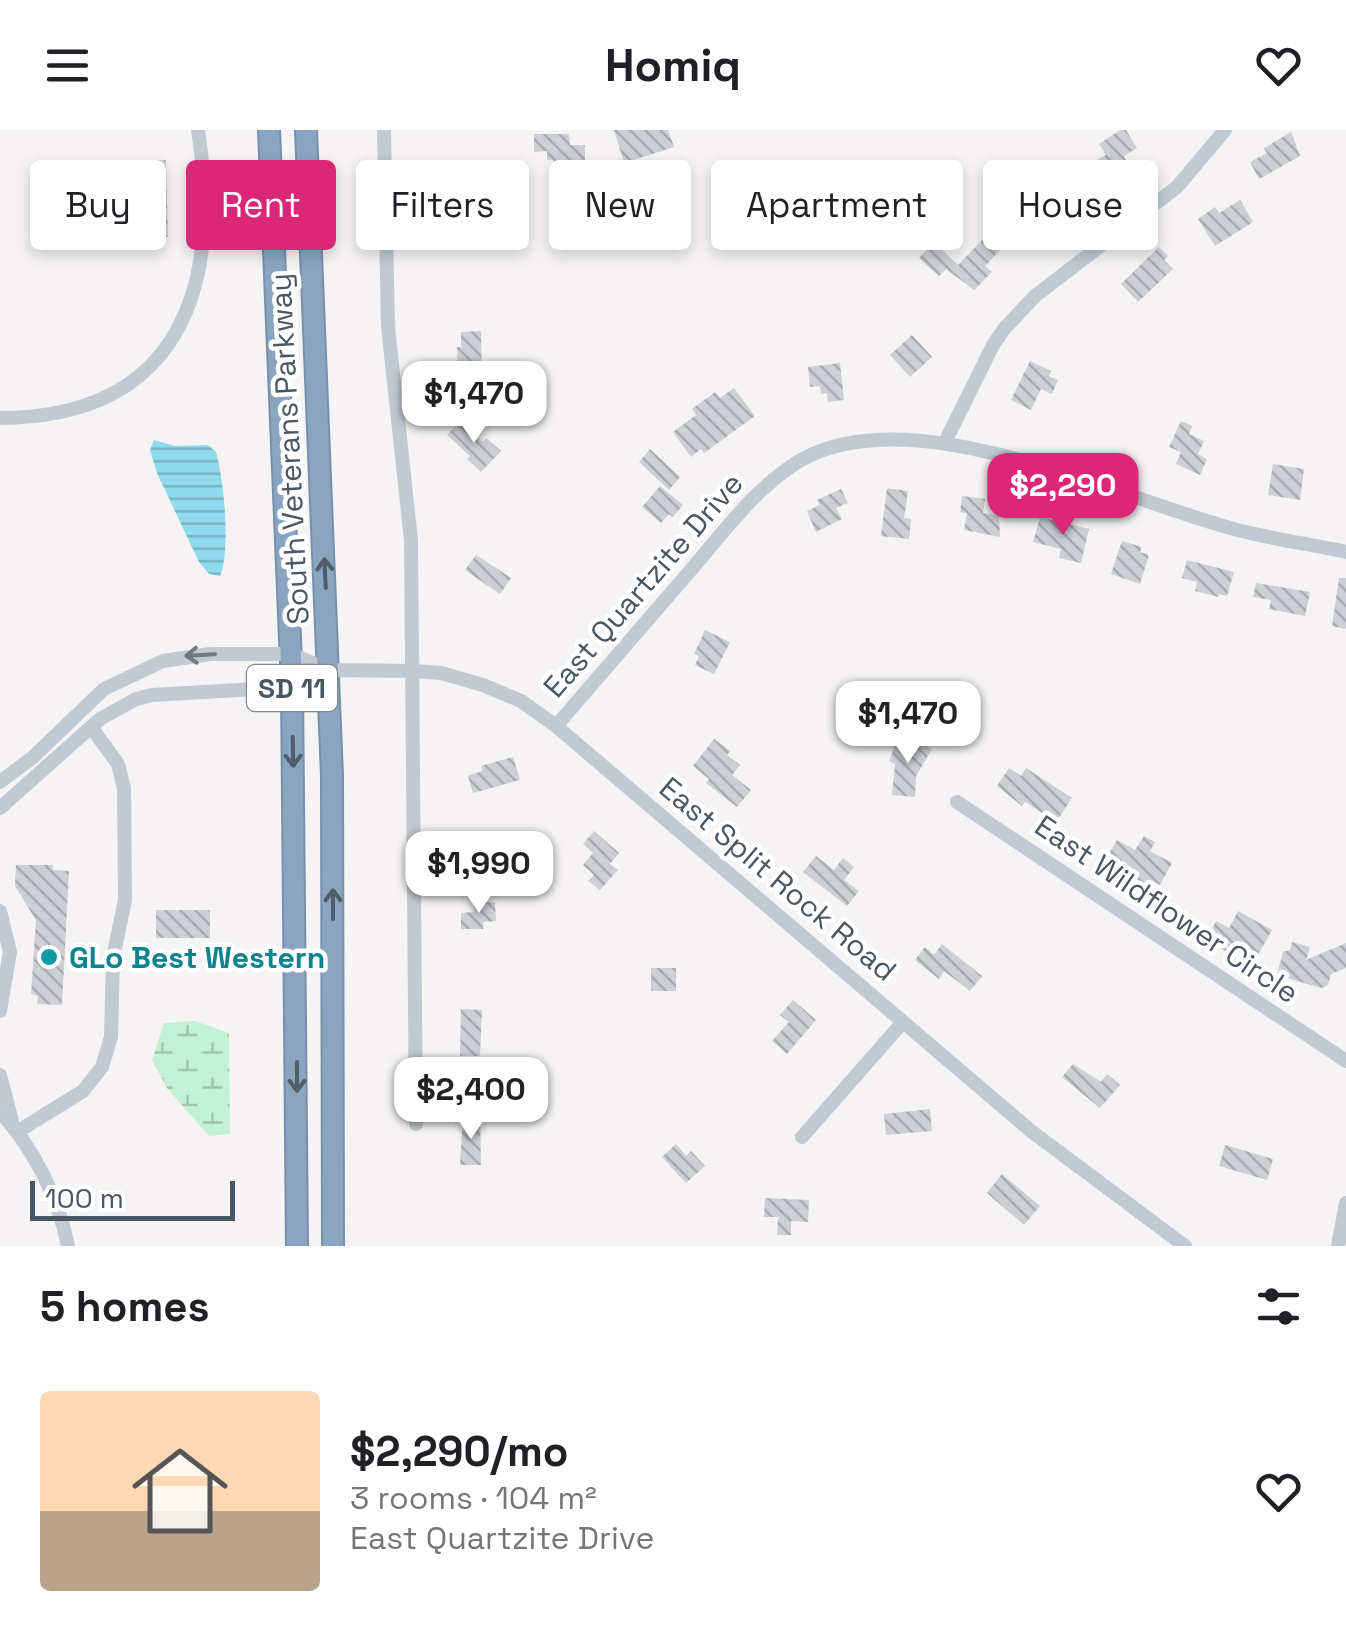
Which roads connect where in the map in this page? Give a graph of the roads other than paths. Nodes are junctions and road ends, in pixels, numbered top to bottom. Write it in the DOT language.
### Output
graph roads {
  1 [pos="198,130"];
  2 [pos="269,130"];
  3 [pos="306,130"];
  4 [pos="384,130"];
  5 [pos="1225,130"];
  6 [pos="0,418"];
  7 [pos="945,442"];
  8 [pos="1346,552"];
  9 [pos="290,654"];
  10 [pos="329,670"];
  11 [pos="414,670"];
  12 [pos="292,688"];
  13 [pos="91,726"];
  14 [pos="556,726"];
  15 [pos="0,782"];
  16 [pos="957,802"];
  17 [pos="0,808"];
  18 [pos="0,911"];
  19 [pos="0,1012"];
  20 [pos="903,1022"];
  21 [pos="1346,1062"];
  22 [pos="0,1074"];
  23 [pos="0,1112"];
  24 [pos="416,1124"];
  25 [pos="16,1129"];
  26 [pos="802,1137"];
  27 [pos="1346,1203"];
  28 [pos="68,1246"];
  29 [pos="297,1246"];
  30 [pos="334,1246"];
  31 [pos="1185,1246"];
  32 [pos="1338,1246"];
  1 -- 6 [label="street"];
  2 -- 9 [label="highway, South Veterans Parkway / SD 11"];
  10 -- 3 [label="highway, South Veterans Parkway / SD 11, one-way"];
  4 -- 11 [label="street"];
  5 -- 7 [label="street"];
  7 -- 8 [label="street, East Quartzite Drive"];
  7 -- 14 [label="street, East Quartzite Drive"];
  9 -- 10 [label="street"];
  9 -- 12 [label="highway, South Veterans Parkway / SD 11"];
  9 -- 15 [label="street, one-way"];
  10 -- 11 [label="street, East Split Rock Road"];
  10 -- 12 [label="street, East Split Rock Road"];
  30 -- 10 [label="highway, South Veterans Parkway / SD 11, one-way"];
  11 -- 14 [label="street, East Split Rock Road"];
  11 -- 24 [label="street"];
  12 -- 13 [label="street"];
  12 -- 29 [label="highway, South Veterans Parkway / SD 11, one-way"];
  13 -- 17 [label="street"];
  13 -- 25 [label="street"];
  14 -- 20 [label="street, East Split Rock Road"];
  16 -- 21 [label="street, East Wildflower Circle"];
  18 -- 19 [label="street"];
  20 -- 26 [label="street"];
  20 -- 31 [label="street, East Split Rock Road"];
  22 -- 25 [label="street"];
  23 -- 25 [label="street"];
  25 -- 28 [label="street"];
  27 -- 32 [label="street"];
}
